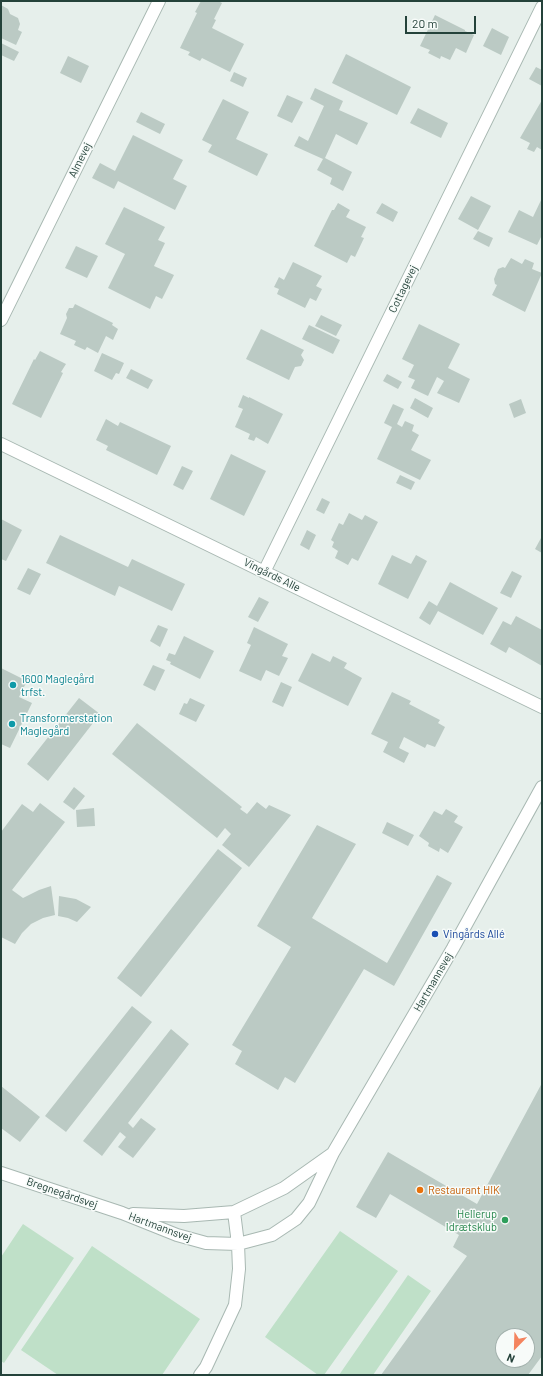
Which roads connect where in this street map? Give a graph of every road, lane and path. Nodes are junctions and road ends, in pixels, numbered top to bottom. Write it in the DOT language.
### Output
graph roads {
  1 [pos="160,1"];
  2 [pos="542,7"];
  3 [pos="1,320"];
  4 [pos="1,444"];
  5 [pos="264,572"];
  6 [pos="542,707"];
  7 [pos="542,787"];
  8 [pos="333,1153"];
  9 [pos="1,1173"];
  10 [pos="234,1212"];
  11 [pos="122,1213"];
  12 [pos="238,1244"];
  13 [pos="200,1375"];
  1 -- 3 [label="street, Almevej"];
  2 -- 5 [label="street, Cottagevej"];
  4 -- 5 [label="street, Vingårds Alle"];
  5 -- 6 [label="street, Vingårds Alle"];
  7 -- 8 [label="street, Hartmannsvej"];
  8 -- 10 [label="street, Hartmannsvej"];
  8 -- 12 [label="street, Hartmannsvej"];
  9 -- 11 [label="street, Bregnegårdsvej"];
  10 -- 11 [label="street, Hartmannsvej"];
  10 -- 12 [label="street"];
  11 -- 12 [label="street, Hartmannsvej"];
  12 -- 13 [label="street"];
}
